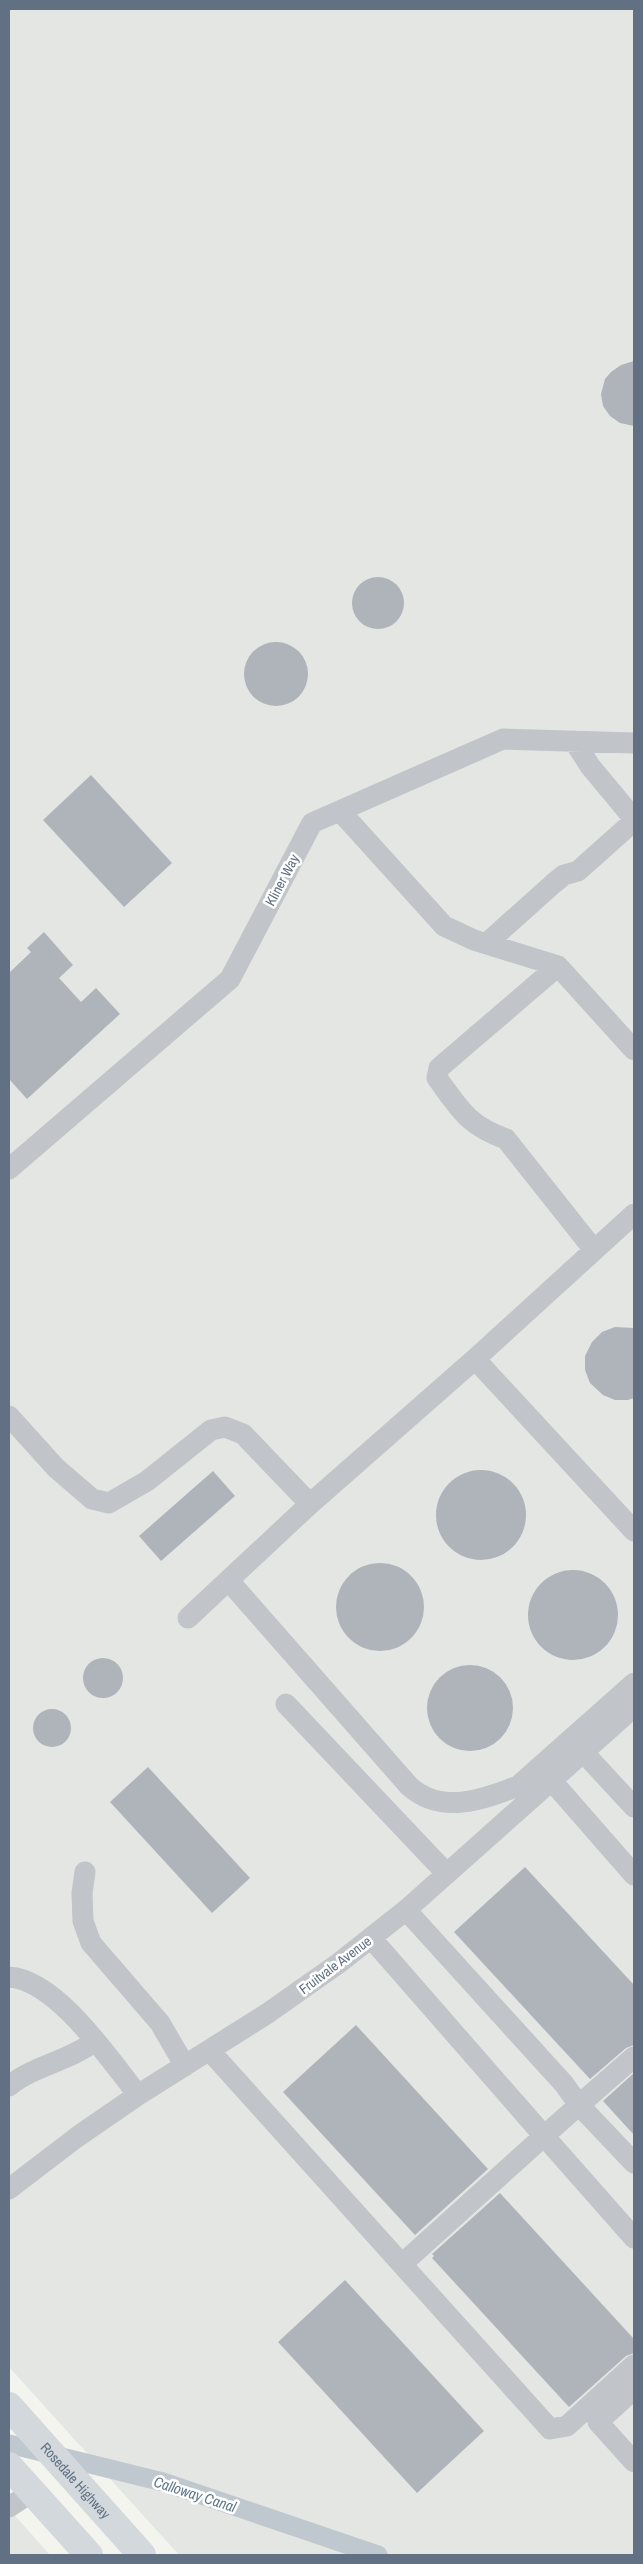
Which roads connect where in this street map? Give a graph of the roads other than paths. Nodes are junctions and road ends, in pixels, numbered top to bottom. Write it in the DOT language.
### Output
graph roads {
  1 [pos="574,741"];
  2 [pos="634,743"];
  3 [pos="340,811"];
  4 [pos="634,820"];
  5 [pos="486,944"];
  6 [pos="558,966"];
  7 [pos="634,1050"];
  8 [pos="9,1170"];
  9 [pos="634,1214"];
  10 [pos="594,1250"];
  11 [pos="475,1359"];
  12 [pos="9,1416"];
  13 [pos="310,1504"];
  14 [pos="634,1531"];
  15 [pos="229,1581"];
  16 [pos="188,1618"];
  17 [pos="634,1683"];
  18 [pos="286,1704"];
  19 [pos="634,1707"];
  20 [pos="583,1752"];
  21 [pos="551,1780"];
  22 [pos="634,1807"];
  23 [pos="85,1872"];
  24 [pos="447,1874"];
  25 [pos="634,1875"];
  26 [pos="406,1910"];
  27 [pos="371,1938"];
  28 [pos="9,1977"];
  29 [pos="95,2041"];
  30 [pos="210,2051"];
  31 [pos="634,2057"];
  32 [pos="185,2066"];
  33 [pos="9,2086"];
  34 [pos="138,2095"];
  35 [pos="579,2105"];
  36 [pos="544,2136"];
  37 [pos="634,2163"];
  38 [pos="9,2189"];
  39 [pos="634,2238"];
  40 [pos="402,2264"];
  41 [pos="634,2365"];
  42 [pos="634,2389"];
  43 [pos="9,2406"];
  44 [pos="634,2462"];
  45 [pos="9,2466"];
  46 [pos="32,2492"];
  47 [pos="9,2507"];
  48 [pos="89,2555"];
  49 [pos="142,2555"];
  1 -- 2 [label="street, Kliner Way"];
  1 -- 3 [label="street, Kliner Way"];
  1 -- 4 [label="street"];
  3 -- 5 [label="street"];
  3 -- 8 [label="street, Kliner Way"];
  4 -- 5 [label="street"];
  5 -- 6 [label="street"];
  6 -- 7 [label="street"];
  6 -- 10 [label="street"];
  9 -- 10 [label="street"];
  10 -- 11 [label="street"];
  11 -- 13 [label="street"];
  11 -- 14 [label="street"];
  12 -- 13 [label="street"];
  13 -- 15 [label="street"];
  15 -- 16 [label="street"];
  15 -- 17 [label="street"];
  18 -- 24 [label="street"];
  19 -- 20 [label="street, Fruitvale Avenue"];
  20 -- 21 [label="street, Fruitvale Avenue"];
  20 -- 22 [label="street"];
  21 -- 24 [label="street, Fruitvale Avenue"];
  21 -- 25 [label="street"];
  23 -- 32 [label="street"];
  24 -- 26 [label="street, Fruitvale Avenue"];
  26 -- 27 [label="street, Fruitvale Avenue"];
  26 -- 35 [label="street"];
  27 -- 30 [label="street, Fruitvale Avenue"];
  27 -- 36 [label="street"];
  28 -- 29 [label="street"];
  29 -- 33 [label="street"];
  29 -- 34 [label="street"];
  30 -- 32 [label="street, Fruitvale Avenue"];
  30 -- 40 [label="street"];
  31 -- 35 [label="street"];
  32 -- 34 [label="street, Fruitvale Avenue"];
  34 -- 38 [label="street, Fruitvale Avenue"];
  35 -- 36 [label="street"];
  35 -- 37 [label="street"];
  36 -- 39 [label="street"];
  36 -- 40 [label="street"];
  40 -- 41 [label="street"];
  42 -- 44 [label="street"];
  43 -- 49 [label="main road, Rosedale Highway"];
  45 -- 46 [label="main road"];
  46 -- 47 [label="street"];
  46 -- 48 [label="main road"];
}
